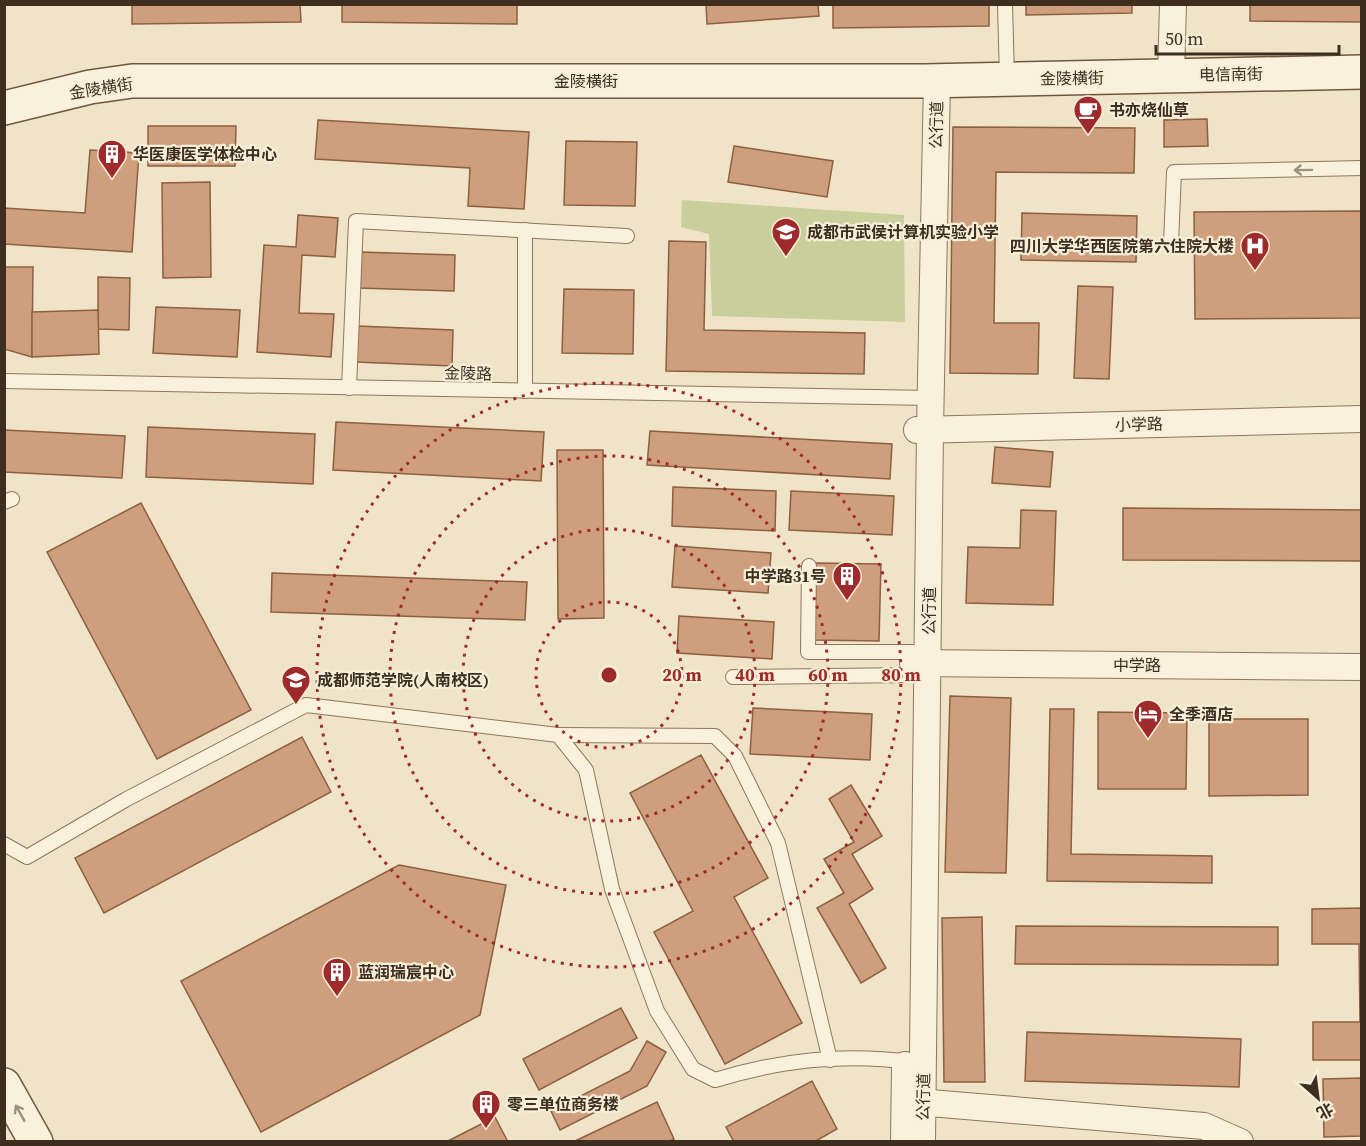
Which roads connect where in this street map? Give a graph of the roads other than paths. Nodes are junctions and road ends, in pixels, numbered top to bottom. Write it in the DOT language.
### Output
graph roads {
  1 [pos="1005,4"];
  2 [pos="1173,4"];
  3 [pos="1362,72"];
  4 [pos="1171,76"];
  5 [pos="1007,79"];
  6 [pos="931,80"];
  7 [pos="4,108"];
  8 [pos="1362,168"];
  9 [pos="525,231"];
  10 [pos="627,236"];
  11 [pos="1171,243"];
  12 [pos="4,381"];
  13 [pos="349,388"];
  14 [pos="525,391"];
  15 [pos="924,398"];
  16 [pos="1362,419"];
  17 [pos="923,430"];
  18 [pos="809,566"];
  19 [pos="917,663"];
  20 [pos="1362,667"];
  21 [pos="733,677"];
  22 [pos="558,735"];
  23 [pos="4,844"];
  24 [pos="830,1060"];
  25 [pos="914,1062"];
  26 [pos="4,1085"];
  27 [pos="913,1102"];
  28 [pos="36,1142"];
  29 [pos="904,1142"];
  30 [pos="922,1142"];
  31 [pos="1240,1142"];
  1 -- 5 [label="lane"];
  2 -- 4 [label="street"];
  3 -- 4 [label="street, 电信南街"];
  4 -- 5 [label="street, 金陵横街"];
  5 -- 6 [label="street, 金陵横街"];
  6 -- 7 [label="street, 金陵横街"];
  6 -- 15 [label="street, 公行道"];
  8 -- 11 [label="lane, one-way"];
  9 -- 10 [label="lane"];
  9 -- 13 [label="lane"];
  9 -- 14 [label="lane"];
  12 -- 13 [label="lane, 金陵路"];
  13 -- 14 [label="lane, 金陵路"];
  14 -- 15 [label="lane, 金陵路"];
  15 -- 17 [label="street, 公行道"];
  16 -- 17 [label="street, 小学路"];
  17 -- 19 [label="street, 公行道"];
  18 -- 19 [label="lane"];
  19 -- 20 [label="street, 中学路"];
  19 -- 21 [label="lane"];
  19 -- 25 [label="street, 公行道"];
  22 -- 23 [label="lane"];
  22 -- 24 [label="lane"];
  22 -- 24 [label="lane"];
  24 -- 25 [label="lane"];
  25 -- 27 [label="street, 公行道"];
  28 -- 26 [label="street, one-way"];
  27 -- 29 [label="street, 公行道"];
  27 -- 30 [label="street, 公行道"];
  27 -- 31 [label="street"];
}
